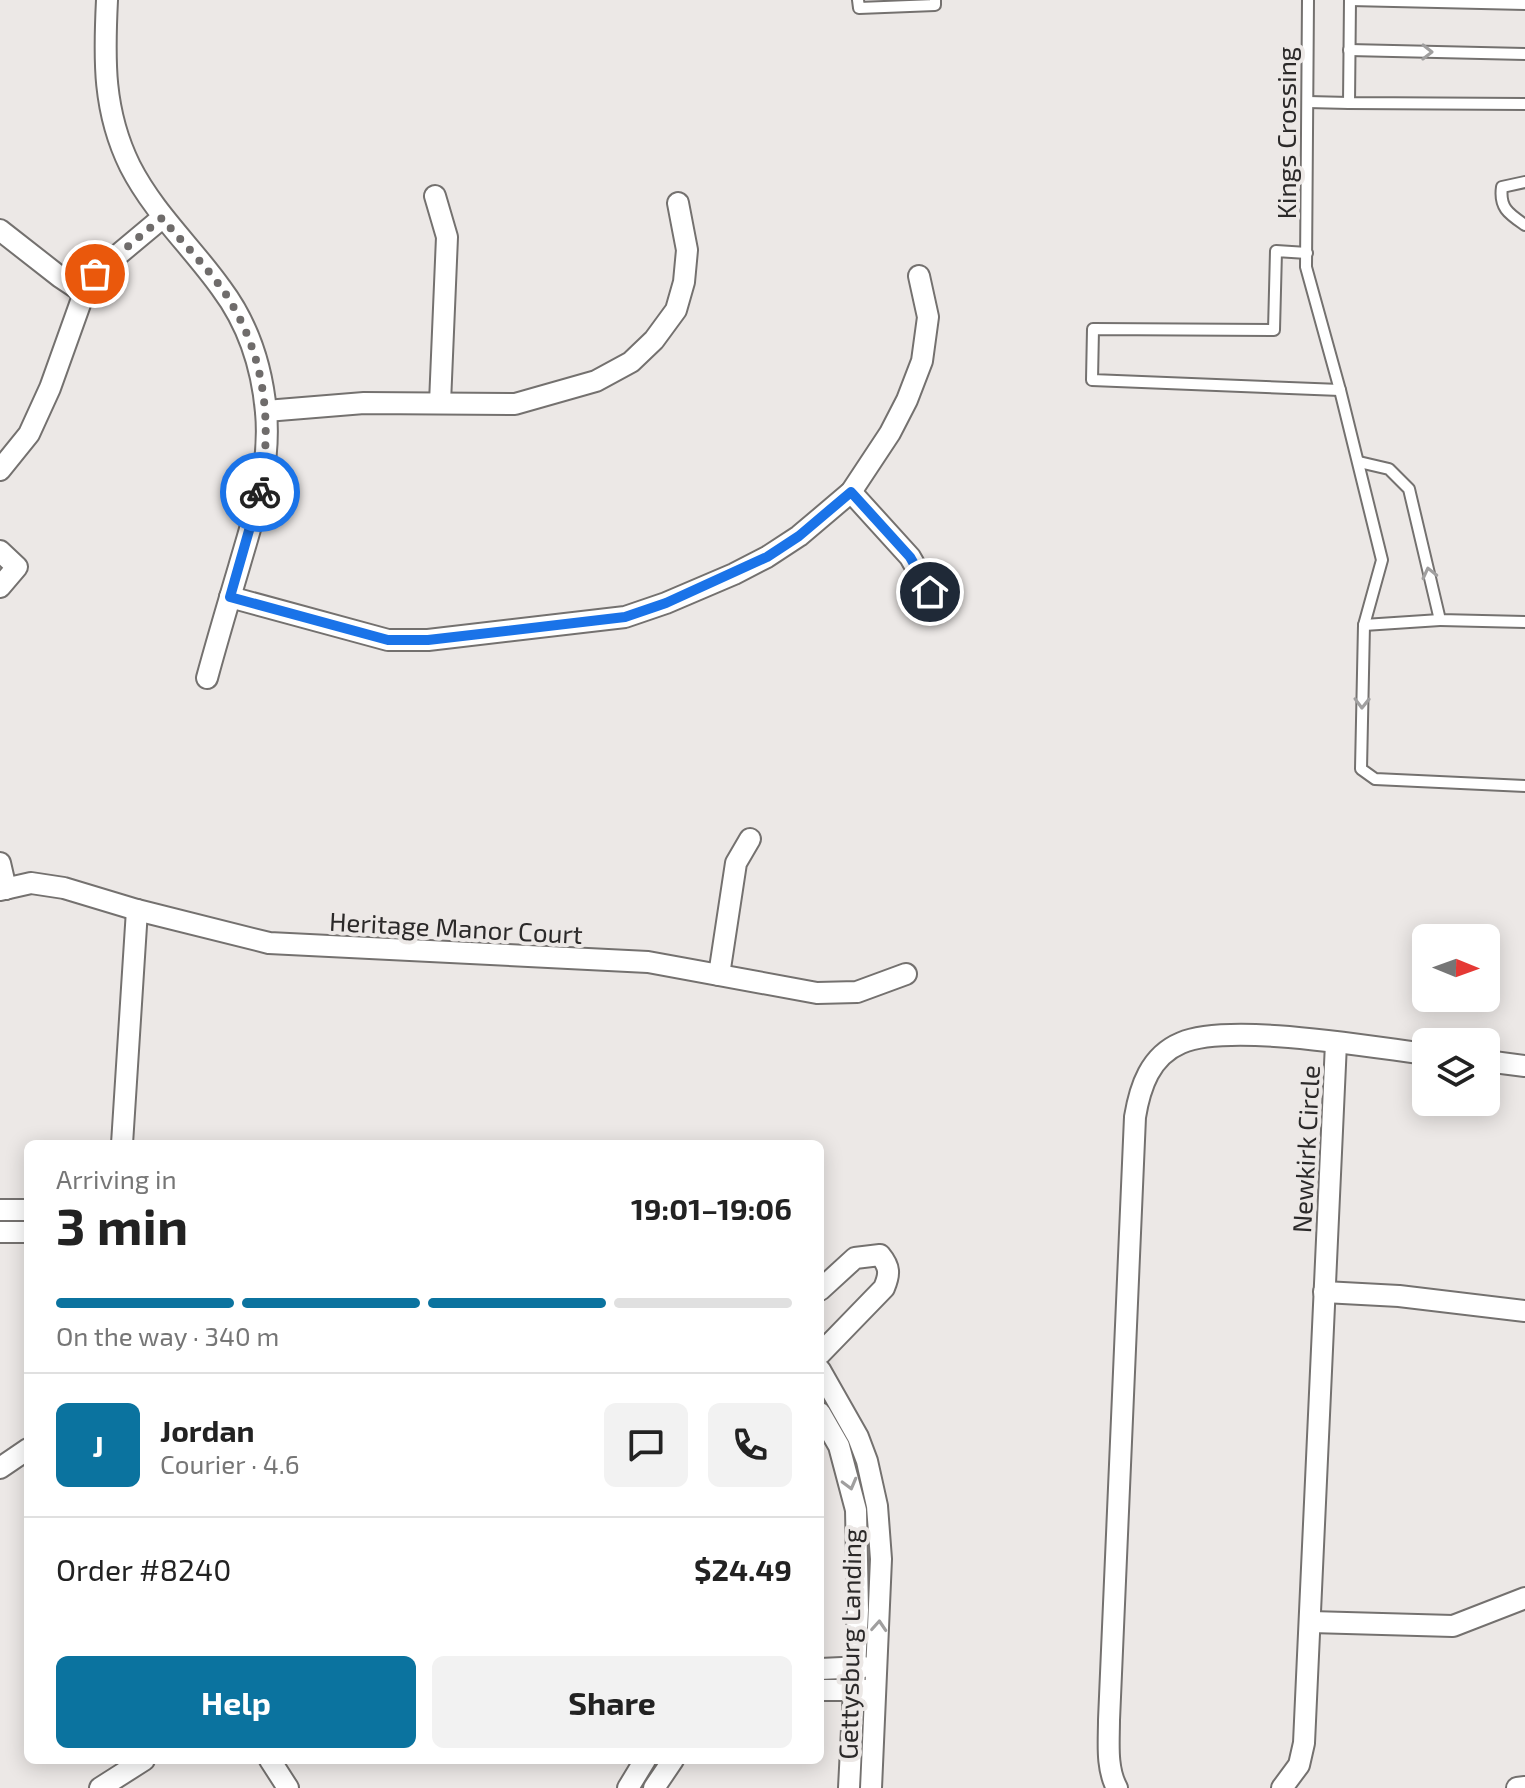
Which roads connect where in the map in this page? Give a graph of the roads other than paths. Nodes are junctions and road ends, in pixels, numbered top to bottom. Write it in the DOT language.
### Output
graph roads {
  1 [pos="107,0"];
  2 [pos="858,0"];
  3 [pos="935,0"];
  4 [pos="1308,0"];
  5 [pos="1350,0"];
  6 [pos="1525,4"];
  7 [pos="1349,50"];
  8 [pos="1525,54"];
  9 [pos="1308,102"];
  10 [pos="1349,103"];
  11 [pos="1525,104"];
  12 [pos="1525,182"];
  13 [pos="435,196"];
  14 [pos="678,203"];
  15 [pos="162,218"];
  16 [pos="1525,225"];
  17 [pos="0,230"];
  18 [pos="1307,253"];
  19 [pos="919,276"];
  20 [pos="84,293"];
  21 [pos="1340,390"];
  22 [pos="440,403"];
  23 [pos="266,411"];
  24 [pos="1359,462"];
  25 [pos="0,470"];
  26 [pos="851,492"];
  27 [pos="0,551"];
  28 [pos="0,587"];
  29 [pos="930,592"];
  30 [pos="230,597"];
  31 [pos="1440,620"];
  32 [pos="1525,622"];
  33 [pos="1364,625"];
  34 [pos="207,678"];
  35 [pos="1525,786"];
  36 [pos="750,839"];
  37 [pos="0,863"];
  38 [pos="3,890"];
  39 [pos="137,910"];
  40 [pos="906,974"];
  41 [pos="719,975"];
  42 [pos="1336,1043"];
  43 [pos="1412,1052"];
  44 [pos="1500,1063"];
  45 [pos="1525,1066"];
  46 [pos="122,1140"];
  47 [pos="0,1210"];
  48 [pos="24,1210"];
  49 [pos="0,1232"];
  50 [pos="24,1232"];
  51 [pos="824,1286"];
  52 [pos="1324,1292"];
  53 [pos="1525,1311"];
  54 [pos="824,1350"];
  55 [pos="824,1377"];
  56 [pos="824,1420"];
  57 [pos="24,1452"];
  58 [pos="0,1468"];
  59 [pos="1525,1598"];
  60 [pos="1311,1622"];
  61 [pos="854,1667"];
  62 [pos="876,1667"];
  63 [pos="824,1669"];
  64 [pos="876,1689"];
  65 [pos="824,1690"];
  66 [pos="854,1691"];
  67 [pos="138,1764"];
  68 [pos="273,1764"];
  69 [pos="643,1764"];
  70 [pos="670,1764"];
  71 [pos="1525,1787"];
  72 [pos="100,1788"];
  73 [pos="288,1788"];
  74 [pos="628,1788"];
  75 [pos="654,1788"];
  76 [pos="849,1788"];
  77 [pos="871,1788"];
  78 [pos="1117,1788"];
  79 [pos="1282,1788"];
  80 [pos="1517,1788"];
  1 -- 15 [label="street"];
  2 -- 3 [label="lane"];
  4 -- 9 [label="lane, Kings Crossing"];
  5 -- 6 [label="lane"];
  5 -- 7 [label="lane"];
  7 -- 8 [label="lane, one-way"];
  7 -- 10 [label="lane"];
  9 -- 10 [label="lane"];
  9 -- 18 [label="lane, Kings Crossing"];
  10 -- 11 [label="lane"];
  12 -- 16 [label="lane"];
  13 -- 22 [label="street"];
  14 -- 22 [label="street"];
  15 -- 20 [label="street"];
  15 -- 23 [label="street"];
  17 -- 20 [label="street"];
  18 -- 21 [label="lane, Kings Crossing"];
  18 -- 21 [label="lane"];
  19 -- 26 [label="street"];
  20 -- 25 [label="street"];
  21 -- 24 [label="lane, Kings Crossing"];
  22 -- 23 [label="street"];
  23 -- 30 [label="street"];
  31 -- 24 [label="lane, one-way"];
  24 -- 33 [label="lane, Kings Crossing"];
  26 -- 29 [label="street"];
  26 -- 30 [label="street"];
  27 -- 28 [label="street"];
  30 -- 34 [label="street"];
  31 -- 32 [label="lane"];
  31 -- 33 [label="lane"];
  33 -- 35 [label="lane, Kings Crossing, one-way"];
  36 -- 41 [label="street"];
  37 -- 38 [label="street, Heritage Manor Court"];
  38 -- 39 [label="street, Heritage Manor Court"];
  39 -- 41 [label="street, Heritage Manor Court"];
  39 -- 46 [label="street"];
  40 -- 41 [label="street, Heritage Manor Court"];
  42 -- 43 [label="street"];
  42 -- 52 [label="street, Newkirk Circle"];
  42 -- 78 [label="street, Newkirk Circle"];
  44 -- 45 [label="street"];
  47 -- 48 [label="street"];
  49 -- 50 [label="street"];
  51 -- 54 [label="street"];
  52 -- 53 [label="street"];
  52 -- 60 [label="street, Newkirk Circle"];
  62 -- 55 [label="street, Gettysburg Landing, one-way"];
  56 -- 61 [label="street, Gettysburg Landing, one-way"];
  57 -- 58 [label="street"];
  59 -- 60 [label="street"];
  60 -- 79 [label="street, Newkirk Circle"];
  61 -- 62 [label="street"];
  61 -- 63 [label="street"];
  61 -- 66 [label="street, Gettysburg Landing"];
  62 -- 64 [label="street, Gettysburg Landing"];
  64 -- 66 [label="street"];
  64 -- 77 [label="street, Gettysburg Landing"];
  65 -- 66 [label="street"];
  66 -- 76 [label="street, Gettysburg Landing"];
  67 -- 72 [label="street"];
  68 -- 73 [label="street"];
  69 -- 74 [label="street"];
  70 -- 75 [label="street"];
  71 -- 80 [label="street"];
}
